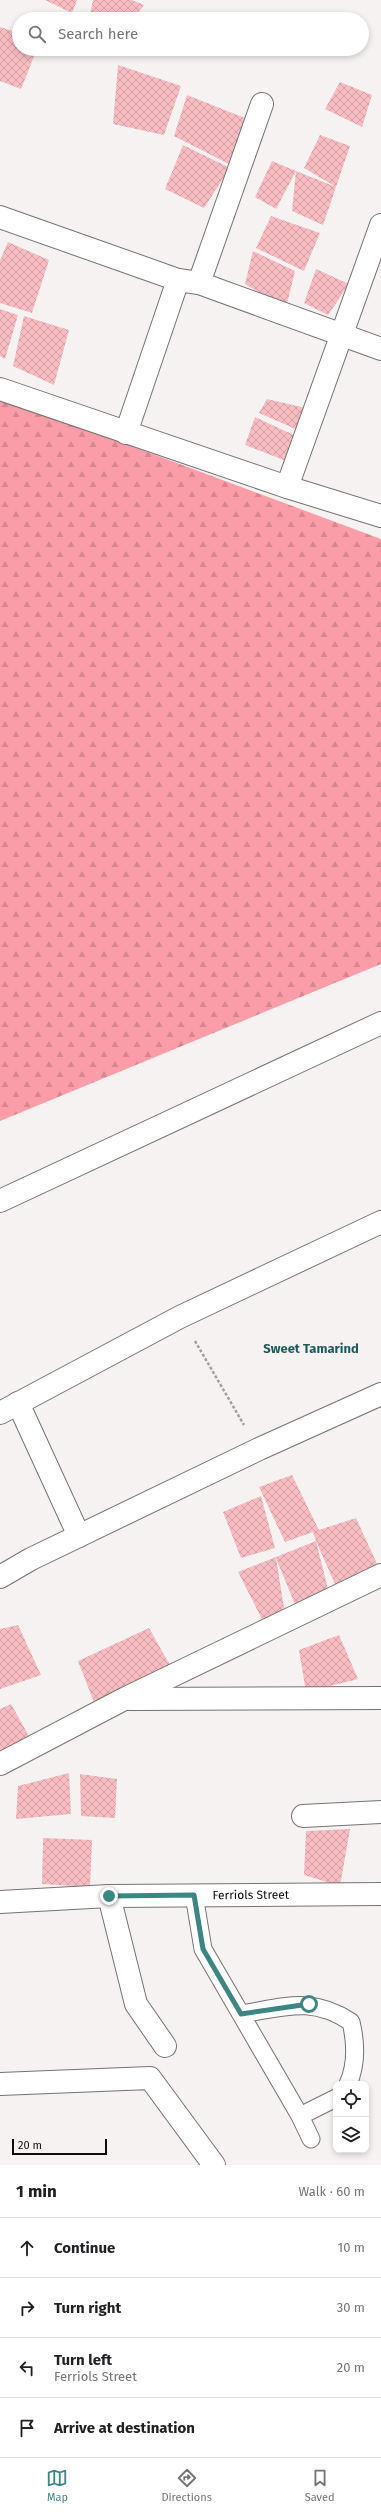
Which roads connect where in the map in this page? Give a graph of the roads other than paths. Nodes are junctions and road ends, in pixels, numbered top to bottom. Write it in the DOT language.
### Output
graph roads {
  1 [pos="262,104"];
  2 [pos="0,217"];
  3 [pos="381,225"];
  4 [pos="189,281"];
  5 [pos="342,336"];
  6 [pos="381,349"];
  7 [pos="0,389"];
  8 [pos="126,433"];
  9 [pos="287,487"];
  10 [pos="381,516"];
  11 [pos="381,1023"];
  12 [pos="0,1201"];
  13 [pos="381,1222"];
  14 [pos="381,1394"];
  15 [pos="9,1408"];
  16 [pos="79,1536"];
  17 [pos="381,1575"];
  18 [pos="0,1577"];
  19 [pos="381,1698"];
  20 [pos="124,1699"];
  21 [pos="0,1764"];
  22 [pos="381,1812"];
  23 [pos="303,1816"];
  24 [pos="381,1894"];
  25 [pos="194,1895"];
  26 [pos="109,1896"];
  27 [pos="0,1902"];
  28 [pos="241,2014"];
  29 [pos="165,2046"];
  30 [pos="349,2081"];
  31 [pos="0,2084"];
  32 [pos="333,2100"];
  33 [pos="300,2116"];
  34 [pos="311,2139"];
  35 [pos="214,2165"];
  1 -- 4 [label="street"];
  2 -- 4 [label="street"];
  3 -- 5 [label="street"];
  4 -- 5 [label="street"];
  4 -- 8 [label="street"];
  5 -- 6 [label="street"];
  5 -- 9 [label="street"];
  7 -- 8 [label="street"];
  8 -- 9 [label="street"];
  9 -- 10 [label="street"];
  11 -- 12 [label="street"];
  13 -- 15 [label="street"];
  14 -- 16 [label="street"];
  15 -- 16 [label="street"];
  16 -- 18 [label="street"];
  17 -- 20 [label="street"];
  19 -- 20 [label="street"];
  20 -- 21 [label="street"];
  22 -- 23 [label="street"];
  24 -- 25 [label="street, Ferriols Street"];
  25 -- 26 [label="street, Ferriols Street"];
  25 -- 28 [label="lane"];
  26 -- 27 [label="street, Ferriols Street"];
  26 -- 29 [label="street"];
  28 -- 30 [label="lane"];
  28 -- 33 [label="lane"];
  31 -- 35 [label="street"];
  32 -- 33 [label="lane"];
  33 -- 34 [label="lane"];
}
